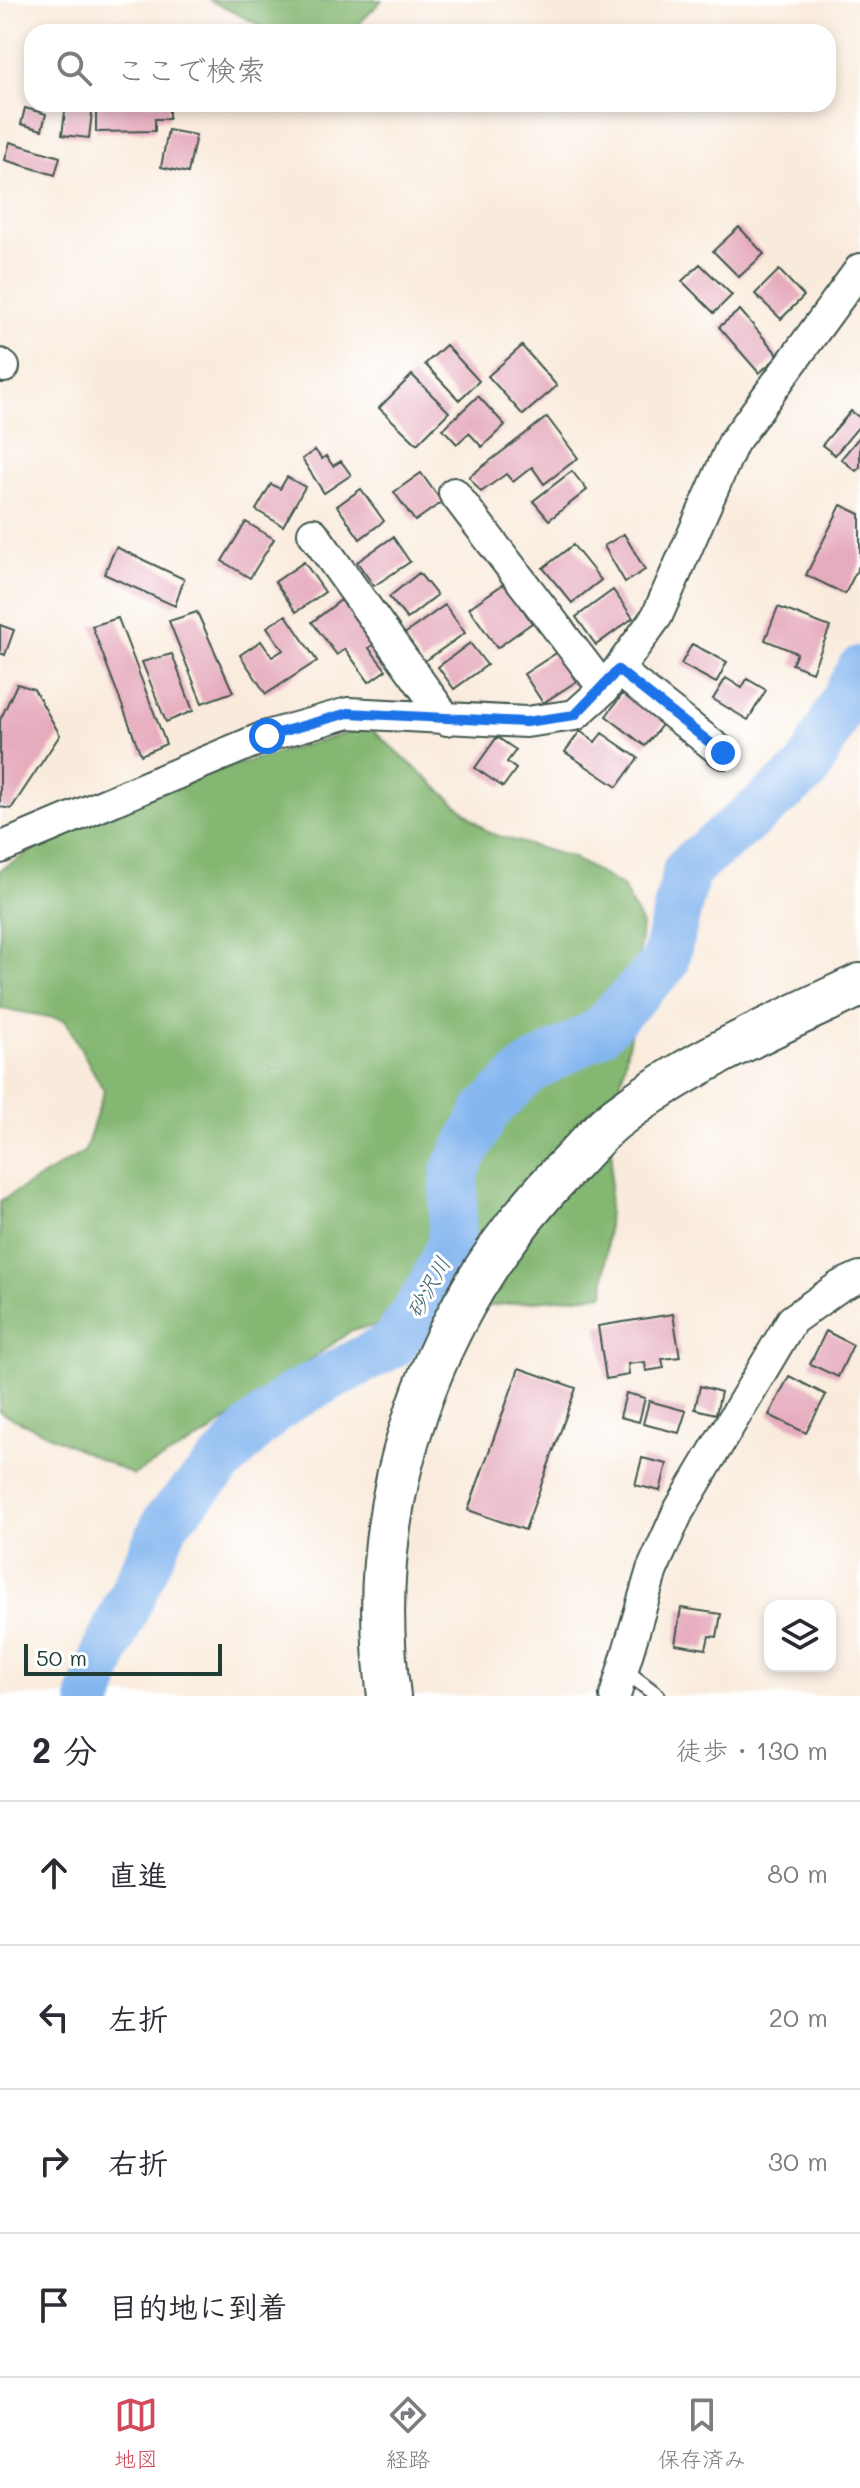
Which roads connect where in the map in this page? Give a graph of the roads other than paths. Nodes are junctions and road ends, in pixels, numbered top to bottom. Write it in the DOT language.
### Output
graph roads {
  1 [pos="860,269"];
  2 [pos="454,493"];
  3 [pos="313,533"];
  4 [pos="611,680"];
  5 [pos="447,720"];
  6 [pos="723,753"];
  7 [pos="0,848"];
  8 [pos="860,985"];
  9 [pos="860,1277"];
  10 [pos="619,1683"];
  11 [pos="389,1696"];
  12 [pos="658,1696"];
  1 -- 4 [label="street"];
  2 -- 4 [label="street"];
  3 -- 5 [label="street"];
  4 -- 5 [label="street"];
  4 -- 6 [label="street"];
  5 -- 7 [label="street"];
  8 -- 11 [label="street"];
  9 -- 10 [label="street"];
  10 -- 12 [label="lane"];
}
